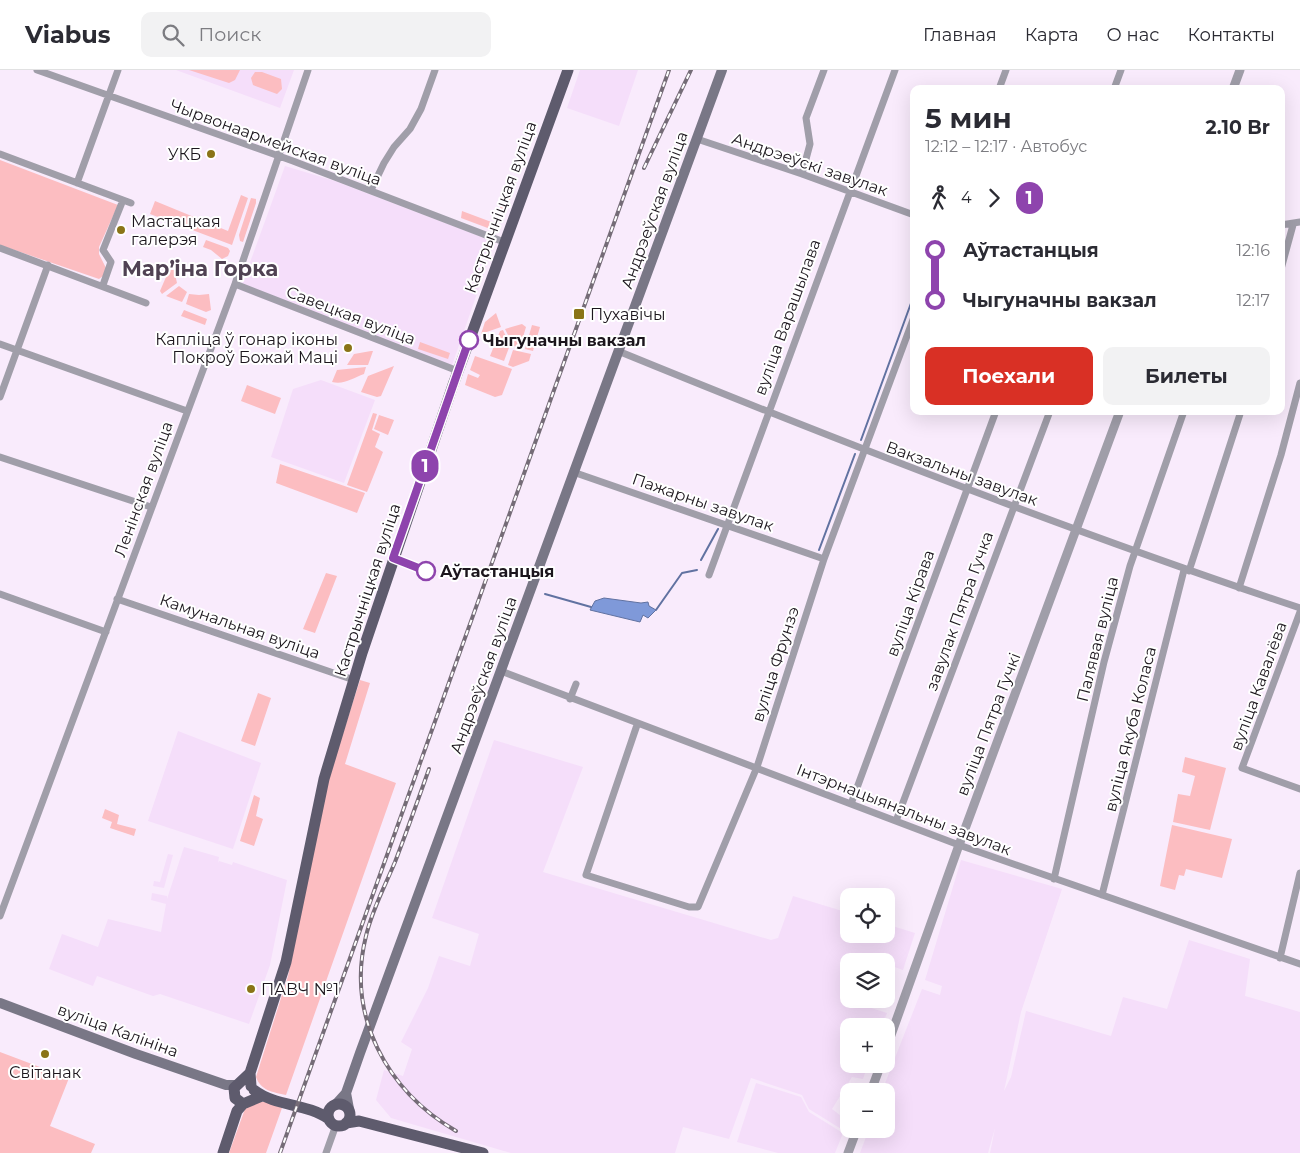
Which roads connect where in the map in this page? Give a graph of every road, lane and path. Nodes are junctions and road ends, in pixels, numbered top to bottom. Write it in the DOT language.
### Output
graph roads {
  1 [pos="37,70"];
  2 [pos="118,70"];
  3 [pos="308,70"];
  4 [pos="435,70"];
  5 [pos="568,70"];
  6 [pos="722,70"];
  7 [pos="824,70"];
  8 [pos="895,70"];
  9 [pos="1006,70"];
  10 [pos="1121,70"];
  11 [pos="1240,70"];
  12 [pos="1000,85"];
  13 [pos="1115,85"];
  14 [pos="1234,85"];
  15 [pos="109,96"];
  16 [pos="696,139"];
  17 [pos="0,154"];
  18 [pos="278,156"];
  19 [pos="802,174"];
  20 [pos="77,183"];
  21 [pos="371,190"];
  22 [pos="848,192"];
  23 [pos="123,200"];
  24 [pos="131,203"];
  25 [pos="910,214"];
  26 [pos="1297,224"];
  27 [pos="504,242"];
  28 [pos="0,248"];
  29 [pos="1285,258"];
  30 [pos="48,265"];
  31 [pos="235,284"];
  32 [pos="103,285"];
  33 [pos="146,303"];
  34 [pos="910,328"];
  35 [pos="0,344"];
  36 [pos="17,350"];
  37 [pos="618,351"];
  38 [pos="458,371"];
  39 [pos="1300,384"];
  40 [pos="0,397"];
  41 [pos="187,411"];
  42 [pos="767,412"];
  43 [pos="994,415"];
  44 [pos="1048,415"];
  45 [pos="1119,415"];
  46 [pos="1183,415"];
  47 [pos="1240,415"];
  48 [pos="863,451"];
  49 [pos="0,457"];
  50 [pos="573,472"];
  51 [pos="966,489"];
  52 [pos="1012,506"];
  53 [pos="151,508"];
  54 [pos="726,525"];
  55 [pos="1078,530"];
  56 [pos="1136,552"];
  57 [pos="824,560"];
  58 [pos="1186,570"];
  59 [pos="709,574"];
  60 [pos="1239,588"];
  61 [pos="0,594"];
  62 [pos="117,599"];
  63 [pos="1300,608"];
  64 [pos="1300,612"];
  65 [pos="106,632"];
  66 [pos="501,672"];
  67 [pos="354,680"];
  68 [pos="576,684"];
  69 [pos="570,699"];
  70 [pos="637,725"];
  71 [pos="756,767"];
  72 [pos="1300,790"];
  73 [pos="851,804"];
  74 [pos="896,821"];
  75 [pos="959,845"];
  76 [pos="1300,873"];
  77 [pos="1054,879"];
  78 [pos="1102,895"];
  79 [pos="0,916"];
  80 [pos="1280,958"];
  81 [pos="1300,964"];
  82 [pos="0,1003"];
  83 [pos="895,1024"];
  84 [pos="243,1094"];
  85 [pos="346,1094"];
  86 [pos="333,1105"];
  87 [pos="349,1110"];
  88 [pos="317,1111"];
  89 [pos="359,1121"];
  90 [pos="337,1122"];
  91 [pos="854,1138"];
  92 [pos="223,1153"];
  93 [pos="326,1153"];
  94 [pos="483,1153"];
  95 [pos="848,1153"];
  1 -- 15 [label="street, Чырвонаармейская вуліца"];
  2 -- 15 [label="street"];
  3 -- 18 [label="street, Ленінская вуліца"];
  4 -- 21 [label="street"];
  5 -- 27 [label="main road, Кастрычніцкая вуліца"];
  6 -- 16 [label="main road, Андрэеўская вуліца"];
  7 -- 19 [label="street"];
  8 -- 22 [label="street, вуліца Варашылава"];
  9 -- 12 [label="street"];
  10 -- 13 [label="street"];
  11 -- 14 [label="street"];
  15 -- 18 [label="street, Чырвонаармейская вуліца"];
  15 -- 20 [label="street"];
  16 -- 19 [label="street, Андрэеўскі завулак"];
  16 -- 37 [label="main road, Андрэеўская вуліца"];
  17 -- 20 [label="street"];
  18 -- 21 [label="street, Чырвонаармейская вуліца"];
  18 -- 31 [label="street, Ленінская вуліца"];
  19 -- 22 [label="street, Андрэеўскі завулак"];
  20 -- 23 [label="street"];
  21 -- 27 [label="street, Чырвонаармейская вуліца"];
  22 -- 25 [label="street, Андрэеўскі завулак"];
  22 -- 42 [label="street, вуліца Варашылава"];
  23 -- 24 [label="street"];
  23 -- 32 [label="street"];
  26 -- 29 [label="street"];
  27 -- 38 [label="main road, Кастрычніцкая вуліца"];
  28 -- 30 [label="street"];
  30 -- 32 [label="street"];
  30 -- 36 [label="street"];
  31 -- 38 [label="street, Савецкая вуліца"];
  31 -- 41 [label="street, Ленінская вуліца"];
  32 -- 33 [label="street"];
  34 -- 48 [label="street, вуліца Фрунзэ"];
  35 -- 36 [label="street"];
  36 -- 40 [label="street"];
  36 -- 41 [label="street"];
  37 -- 42 [label="street, Вакзальны завулак"];
  37 -- 50 [label="main road, Андрэеўская вуліца"];
  38 -- 67 [label="main road, Кастрычніцкая вуліца"];
  39 -- 60 [label="street"];
  41 -- 53 [label="street, Ленінская вуліца"];
  42 -- 48 [label="street, Вакзальны завулак"];
  42 -- 54 [label="street, вуліца Варашылава"];
  43 -- 51 [label="street, вуліца Кірава"];
  44 -- 52 [label="street, завулак Пятра Гучка"];
  45 -- 55 [label="street, вуліца Пятра Гучкі"];
  46 -- 56 [label="street, Палявая вуліца"];
  47 -- 58 [label="street, вуліца Якуба Коласа"];
  48 -- 51 [label="street, Вакзальны завулак"];
  48 -- 57 [label="street, вуліца Фрунзэ"];
  49 -- 53 [label="street"];
  50 -- 54 [label="street, Пажарны завулак"];
  50 -- 66 [label="main road, Андрэеўская вуліца"];
  51 -- 52 [label="street, Вакзальны завулак"];
  51 -- 73 [label="street, вуліца Кірава"];
  52 -- 55 [label="street, Вакзальны завулак"];
  52 -- 74 [label="street, завулак Пятра Гучка"];
  53 -- 62 [label="street, Ленінская вуліца"];
  54 -- 57 [label="street, Пажарны завулак"];
  54 -- 59 [label="street, вуліца Варашылава"];
  55 -- 56 [label="street, Вакзальны завулак"];
  55 -- 75 [label="street, вуліца Пятра Гучкі"];
  56 -- 58 [label="street, Вакзальны завулак"];
  56 -- 77 [label="street, Палявая вуліца"];
  57 -- 71 [label="street, вуліца Фрунзэ"];
  58 -- 60 [label="street, Вакзальны завулак"];
  58 -- 78 [label="street, вуліца Якуба Коласа"];
  60 -- 63 [label="street, Вакзальны завулак"];
  61 -- 65 [label="street"];
  62 -- 65 [label="street, Ленінская вуліца"];
  62 -- 67 [label="street, Камунальная вуліца"];
  64 -- 72 [label="street, вуліца Кавалёва"];
  65 -- 79 [label="street, Ленінская вуліца"];
  66 -- 69 [label="street, Інтэрнацыянальны завулак"];
  66 -- 85 [label="main road, Андрэеўская вуліца"];
  67 -- 84 [label="main road, Кастрычніцкая вуліца"];
  68 -- 69 [label="street"];
  69 -- 70 [label="street, Інтэрнацыянальны завулак"];
  70 -- 71 [label="street, Інтэрнацыянальны завулак"];
  70 -- 71 [label="street, вуліца Фрунзэ"];
  71 -- 73 [label="street, Інтэрнацыянальны завулак"];
  73 -- 74 [label="street, Інтэрнацыянальны завулак"];
  74 -- 75 [label="street, Інтэрнацыянальны завулак"];
  75 -- 77 [label="street, Інтэрнацыянальны завулак"];
  75 -- 83 [label="street, вуліца Пятра Гучкі"];
  76 -- 80 [label="street"];
  77 -- 78 [label="street, Інтэрнацыянальны завулак"];
  78 -- 80 [label="street, Інтэрнацыянальны завулак"];
  80 -- 81 [label="street, Інтэрнацыянальны завулак"];
  82 -- 84 [label="main road, вуліца Калініна"];
  84 -- 88 [label="main road"];
  84 -- 92 [label="main road, Кастрычніцкая вуліца"];
  85 -- 86 [label="main road, Андрэеўская вуліца"];
  85 -- 87 [label="main road"];
  86 -- 87 [label="main road"];
  86 -- 88 [label="main road"];
  86 -- 90 [label="main road"];
  87 -- 89 [label="main road"];
  87 -- 90 [label="main road"];
  88 -- 90 [label="main road"];
  89 -- 90 [label="main road"];
  89 -- 94 [label="main road"];
  90 -- 93 [label="street"];
  91 -- 95 [label="street"];
}
